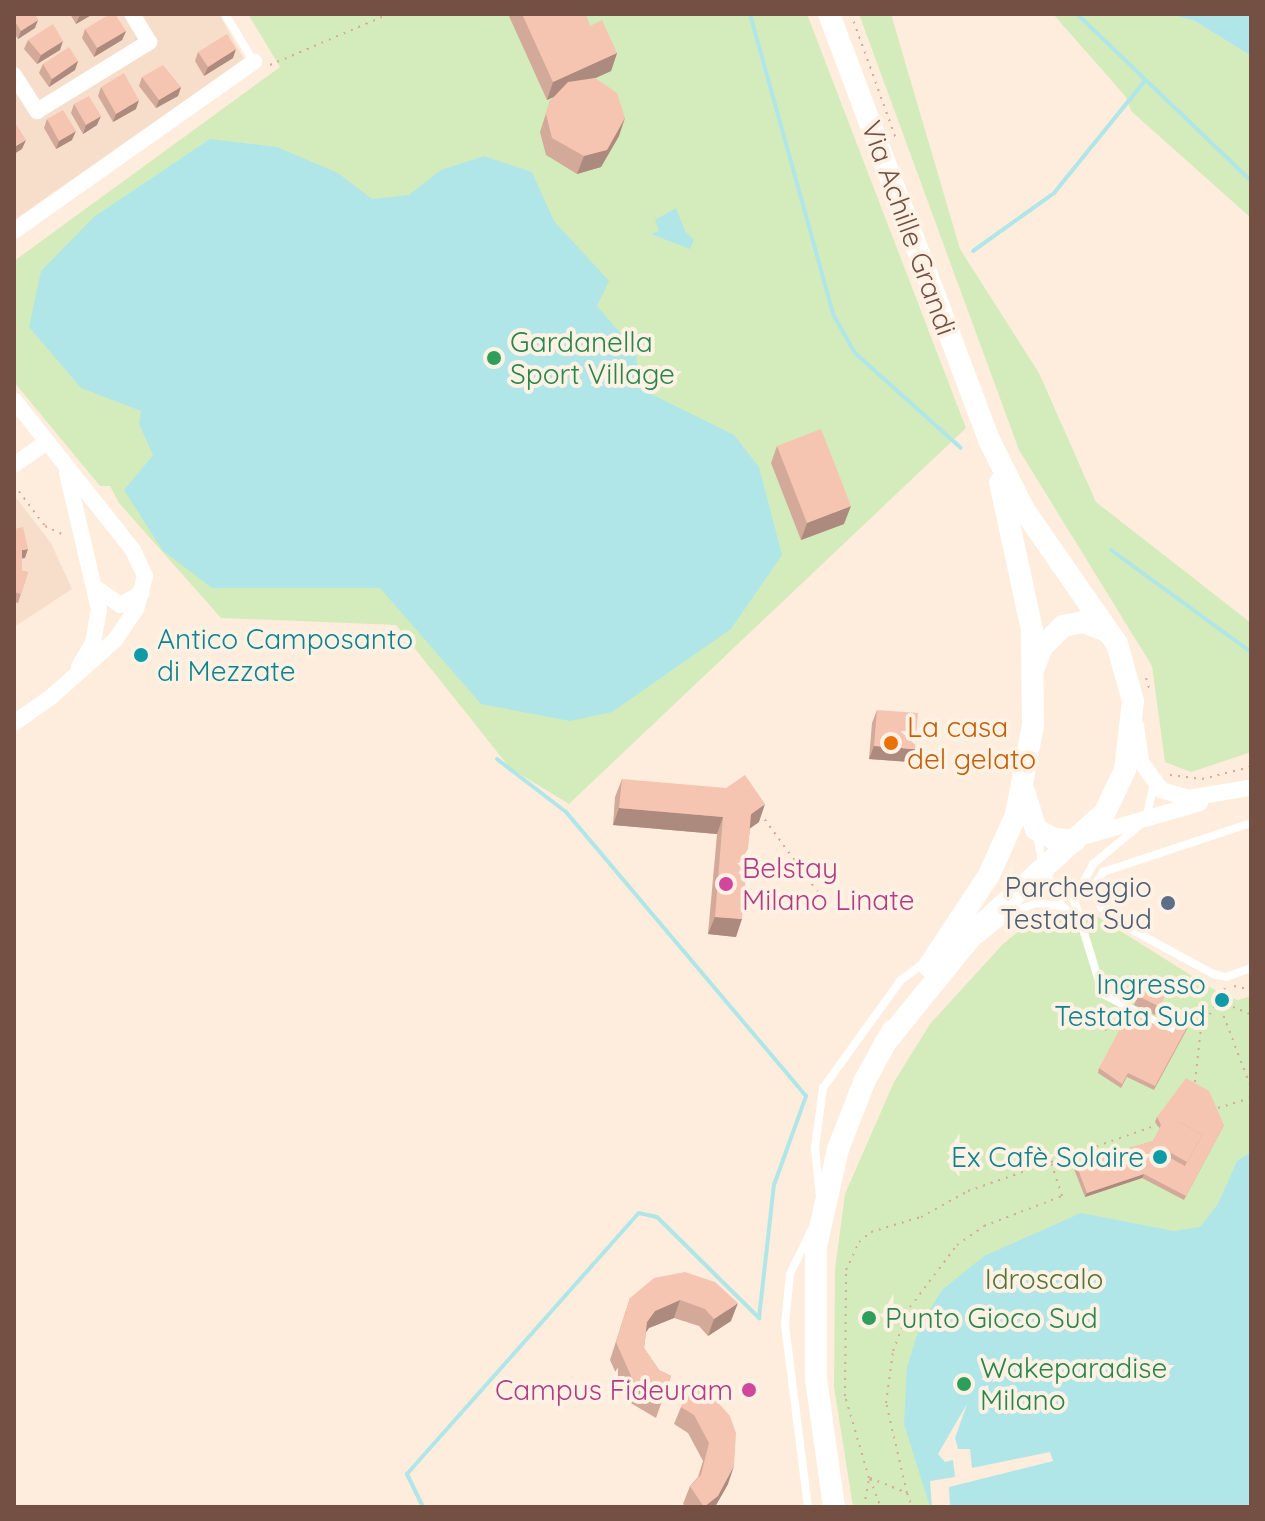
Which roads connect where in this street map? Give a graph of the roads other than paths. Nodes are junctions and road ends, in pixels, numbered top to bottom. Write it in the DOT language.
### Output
graph roads {
  1 [pos="132,14"];
  2 [pos="225,14"];
  3 [pos="829,14"];
  4 [pos="254,62"];
  5 [pos="14,75"];
  6 [pos="14,231"];
  7 [pos="14,400"];
  8 [pos="47,442"];
  9 [pos="990,442"];
  10 [pos="60,457"];
  11 [pos="14,465"];
  12 [pos="95,586"];
  13 [pos="143,592"];
  14 [pos="1110,632"];
  15 [pos="1035,666"];
  16 [pos="64,686"];
  17 [pos="1133,701"];
  18 [pos="14,723"];
  19 [pos="1025,784"];
  20 [pos="1154,784"];
  21 [pos="1250,788"];
  22 [pos="1146,820"];
  23 [pos="1251,823"];
  24 [pos="1036,829"];
  25 [pos="1077,839"];
  26 [pos="1045,868"];
  27 [pos="1062,906"];
  28 [pos="1076,920"];
  29 [pos="938,961"];
  30 [pos="1251,968"];
  31 [pos="1173,1031"];
  32 [pos="823,1213"];
  33 [pos="808,1507"];
  34 [pos="834,1507"];
  1 -- 5 [label="street"];
  2 -- 4 [label="lane"];
  3 -- 9 [label="main road, Via Achille Grandi"];
  4 -- 6 [label="street"];
  7 -- 8 [label="street"];
  8 -- 10 [label="street"];
  8 -- 11 [label="street"];
  9 -- 14 [label="main road, Via Achille Grandi"];
  9 -- 15 [label="main road, Via Achille Grandi"];
  10 -- 12 [label="street"];
  10 -- 13 [label="street"];
  12 -- 13 [label="street"];
  12 -- 16 [label="street"];
  13 -- 16 [label="street"];
  14 -- 15 [label="main road"];
  14 -- 17 [label="main road, Via Achille Grandi"];
  15 -- 19 [label="main road, Via Achille Grandi"];
  16 -- 18 [label="street"];
  17 -- 20 [label="street"];
  17 -- 25 [label="main road, Via Achille Grandi"];
  19 -- 24 [label="main road"];
  19 -- 29 [label="main road"];
  20 -- 21 [label="street"];
  20 -- 22 [label="lane"];
  21 -- 22 [label="street"];
  22 -- 25 [label="street"];
  22 -- 28 [label="lane"];
  23 -- 30 [label="lane"];
  24 -- 25 [label="main road"];
  24 -- 26 [label="lane"];
  25 -- 26 [label="main road, Via Achille Grandi"];
  26 -- 27 [label="lane"];
  26 -- 29 [label="main road, Via Achille Grandi"];
  27 -- 28 [label="lane"];
  27 -- 29 [label="lane"];
  28 -- 31 [label="lane"];
  29 -- 32 [label="main road"];
  29 -- 32 [label="lane"];
  32 -- 33 [label="lane"];
  32 -- 34 [label="main road"];
}
